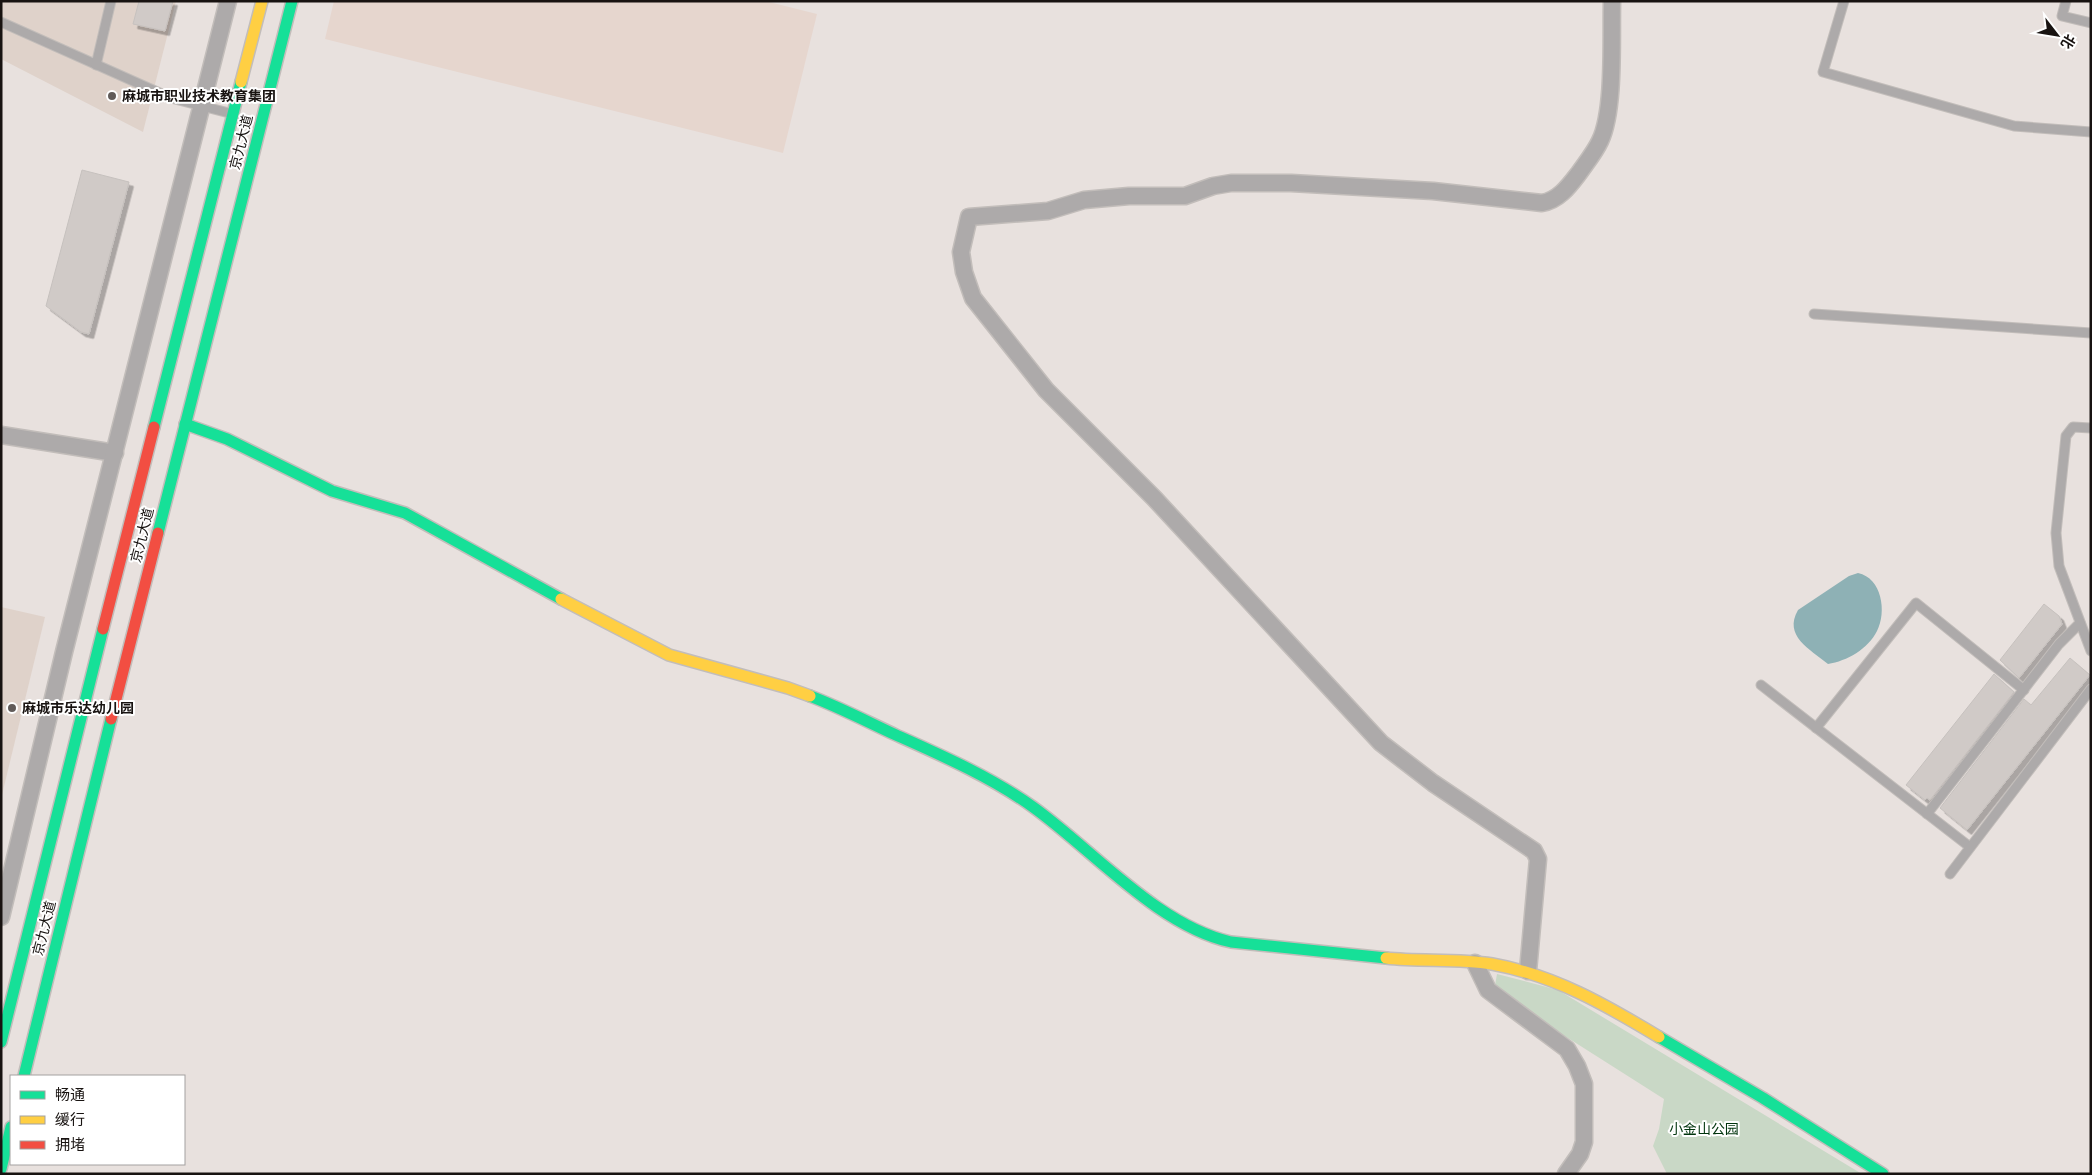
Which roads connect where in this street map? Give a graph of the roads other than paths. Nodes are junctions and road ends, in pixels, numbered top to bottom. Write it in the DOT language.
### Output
graph roads {
  1 [pos="111,1"];
  2 [pos="228,1"];
  3 [pos="262,1"];
  4 [pos="292,1"];
  5 [pos="1612,1"];
  6 [pos="1844,1"];
  7 [pos="2066,1"];
  8 [pos="1,22"];
  9 [pos="2091,23"];
  10 [pos="96,65"];
  11 [pos="202,106"];
  12 [pos="234,114"];
  13 [pos="2091,132"];
  14 [pos="1814,314"];
  15 [pos="2091,334"];
  16 [pos="185,424"];
  17 [pos="2091,428"];
  18 [pos="1,435"];
  19 [pos="115,453"];
  20 [pos="2080,623"];
  21 [pos="2091,651"];
  22 [pos="1761,685"];
  23 [pos="2091,689"];
  24 [pos="2024,690"];
  25 [pos="1816,728"];
  26 [pos="1927,814"];
  27 [pos="1970,847"];
  28 [pos="1950,874"];
  29 [pos="1,917"];
  30 [pos="1475,963"];
  31 [pos="1528,971"];
  32 [pos="1,1042"];
  33 [pos="24,1075"];
  34 [pos="10,1132"];
  35 [pos="1,1169"];
  36 [pos="1566,1174"];
  37 [pos="1883,1174"];
  1 -- 10 [label="lane"];
  2 -- 11 [label="street"];
  3 -- 12 [label="street, 京九大道"];
  4 -- 16 [label="street, 京九大道"];
  5 -- 31 [label="street"];
  6 -- 13 [label="lane"];
  7 -- 9 [label="lane"];
  8 -- 10 [label="lane"];
  10 -- 11 [label="lane"];
  11 -- 12 [label="lane"];
  11 -- 19 [label="street"];
  12 -- 32 [label="street, 京九大道"];
  14 -- 15 [label="lane"];
  16 -- 30 [label="street"];
  16 -- 33 [label="street, 京九大道"];
  17 -- 20 [label="lane"];
  18 -- 19 [label="street"];
  19 -- 29 [label="street"];
  20 -- 21 [label="lane"];
  20 -- 24 [label="lane"];
  22 -- 25 [label="lane"];
  23 -- 27 [label="lane"];
  24 -- 25 [label="lane"];
  24 -- 26 [label="lane"];
  25 -- 26 [label="lane"];
  26 -- 27 [label="lane"];
  27 -- 28 [label="lane"];
  30 -- 31 [label="street"];
  30 -- 36 [label="street"];
  31 -- 37 [label="street"];
  34 -- 35 [label="street"];
}
